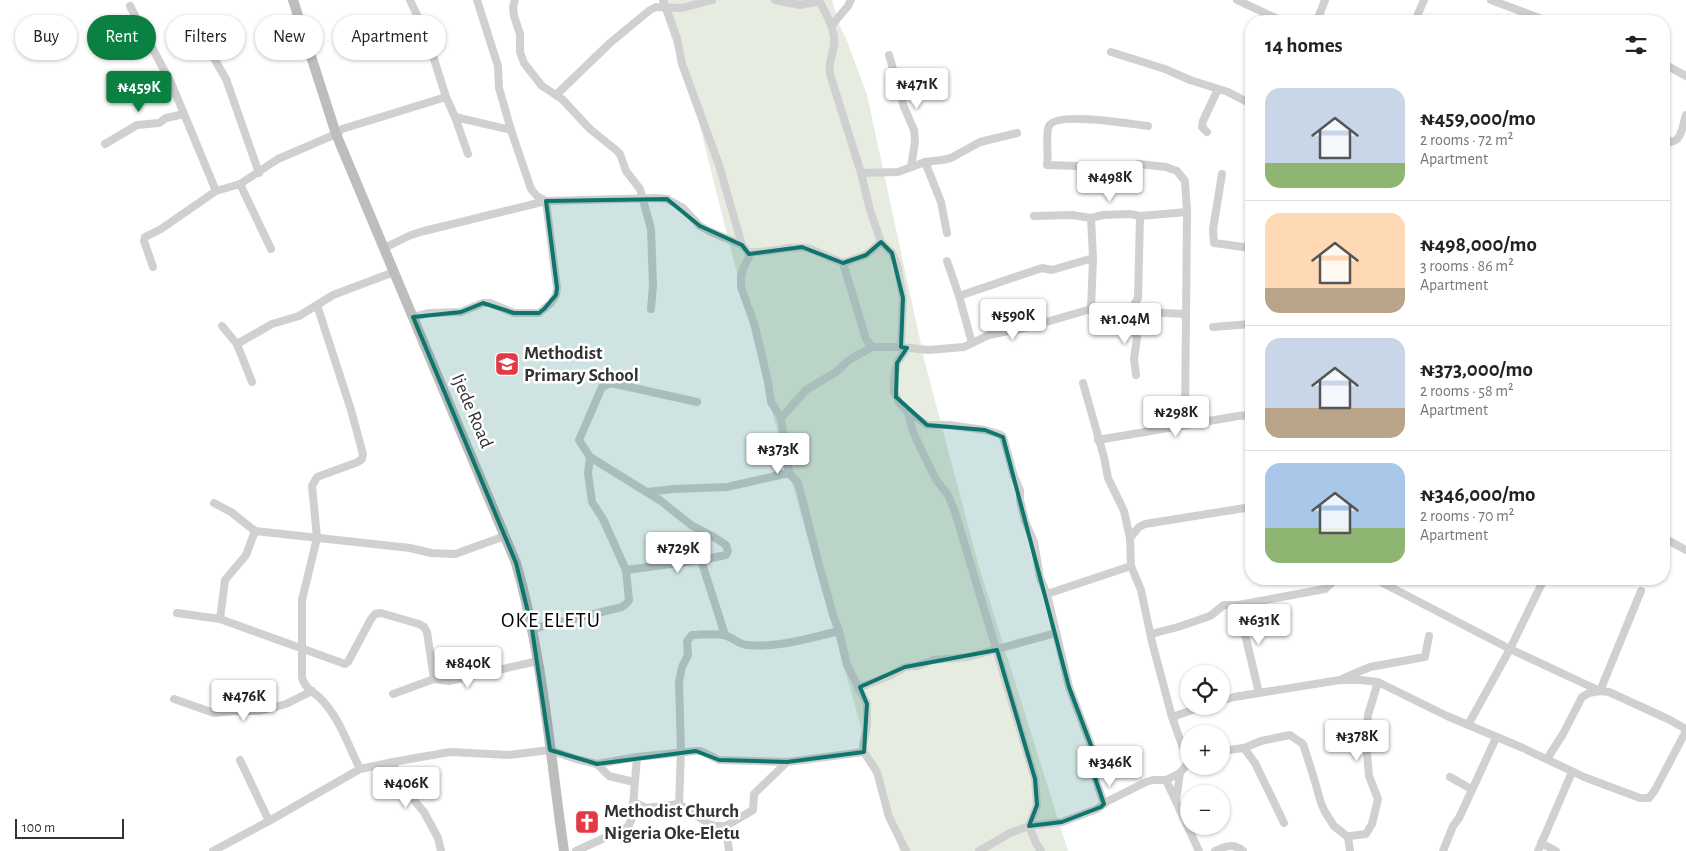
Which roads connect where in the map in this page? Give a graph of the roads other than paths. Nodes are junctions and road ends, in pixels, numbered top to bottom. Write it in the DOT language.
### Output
graph roads {
  1 [pos="293,0"];
  2 [pos="410,0"];
  3 [pos="477,0"];
  4 [pos="515,0"];
  5 [pos="663,0"];
  6 [pos="712,0"];
  7 [pos="775,0"];
  8 [pos="851,0"];
  9 [pos="1237,0"];
  10 [pos="1325,0"];
  11 [pos="1424,0"];
  12 [pos="1491,0"];
  13 [pos="819,1"];
  14 [pos="130,6"];
  15 [pos="666,8"];
  16 [pos="1269,15"];
  17 [pos="1319,15"];
  18 [pos="1418,15"];
  19 [pos="1531,15"];
  20 [pos="832,25"];
  21 [pos="1111,52"];
  22 [pos="889,55"];
  23 [pos="215,60"];
  24 [pos="1670,67"];
  25 [pos="1686,76"];
  26 [pos="1218,89"];
  27 [pos="556,95"];
  28 [pos="446,97"];
  29 [pos="1245,101"];
  30 [pos="184,114"];
  31 [pos="1686,115"];
  32 [pos="455,117"];
  33 [pos="1148,126"];
  34 [pos="511,130"];
  35 [pos="1207,132"];
  36 [pos="1017,133"];
  37 [pos="336,134"];
  38 [pos="1670,141"];
  39 [pos="105,144"];
  40 [pos="468,154"];
  41 [pos="925,162"];
  42 [pos="910,167"];
  43 [pos="259,173"];
  44 [pos="861,173"];
  45 [pos="1222,174"];
  46 [pos="240,184"];
  47 [pos="216,191"];
  48 [pos="644,199"];
  49 [pos="546,201"];
  50 [pos="1187,212"];
  51 [pos="1034,216"];
  52 [pos="1140,216"];
  53 [pos="1091,218"];
  54 [pos="947,234"];
  55 [pos="881,242"];
  56 [pos="742,245"];
  57 [pos="1245,247"];
  58 [pos="384,248"];
  59 [pos="271,249"];
  60 [pos="751,254"];
  61 [pos="1093,258"];
  62 [pos="947,261"];
  63 [pos="843,263"];
  64 [pos="153,267"];
  65 [pos="394,272"];
  66 [pos="959,296"];
  67 [pos="317,305"];
  68 [pos="651,309"];
  69 [pos="1091,309"];
  70 [pos="1130,312"];
  71 [pos="413,317"];
  72 [pos="1186,319"];
  73 [pos="1245,324"];
  74 [pos="222,326"];
  75 [pos="1213,327"];
  76 [pos="972,343"];
  77 [pos="236,344"];
  78 [pos="872,347"];
  79 [pos="904,347"];
  80 [pos="1136,375"];
  81 [pos="252,382"];
  82 [pos="1083,383"];
  83 [pos="697,402"];
  84 [pos="908,412"];
  85 [pos="1185,412"];
  86 [pos="1245,416"];
  87 [pos="781,418"];
  88 [pos="1098,440"];
  89 [pos="590,457"];
  90 [pos="789,473"];
  91 [pos="647,492"];
  92 [pos="214,503"];
  93 [pos="1245,508"];
  94 [pos="255,531"];
  95 [pos="505,536"];
  96 [pos="317,538"];
  97 [pos="1130,538"];
  98 [pos="1670,541"];
  99 [pos="1686,550"];
  100 [pos="701,560"];
  101 [pos="1131,566"];
  102 [pos="626,570"];
  103 [pos="1329,585"];
  104 [pos="1387,585"];
  105 [pos="1541,585"];
  106 [pos="1641,591"];
  107 [pos="1047,594"];
  108 [pos="1238,605"];
  109 [pos="176,613"];
  110 [pos="220,619"];
  111 [pos="532,629"];
  112 [pos="839,631"];
  113 [pos="1056,633"];
  114 [pos="1151,634"];
  115 [pos="725,635"];
  116 [pos="1429,636"];
  117 [pos="301,648"];
  118 [pos="1510,649"];
  119 [pos="997,650"];
  120 [pos="538,661"];
  121 [pos="434,679"];
  122 [pos="1340,680"];
  123 [pos="1378,682"];
  124 [pos="858,688"];
  125 [pos="312,691"];
  126 [pos="1600,691"];
  127 [pos="1259,693"];
  128 [pos="393,694"];
  129 [pos="1230,697"];
  130 [pos="174,699"];
  131 [pos="1180,714"];
  132 [pos="1172,717"];
  133 [pos="1468,725"];
  134 [pos="1685,734"];
  135 [pos="1180,738"];
  136 [pos="1496,738"];
  137 [pos="1244,748"];
  138 [pos="550,750"];
  139 [pos="1230,750"];
  140 [pos="681,752"];
  141 [pos="864,752"];
  142 [pos="637,757"];
  143 [pos="1547,759"];
  144 [pos="240,760"];
  145 [pos="393,762"];
  146 [pos="787,762"];
  147 [pos="597,764"];
  148 [pos="360,769"];
  149 [pos="1572,772"];
  150 [pos="1180,773"];
  151 [pos="1450,777"];
  152 [pos="1166,780"];
  153 [pos="634,782"];
  154 [pos="1471,789"];
  155 [pos="1176,801"];
  156 [pos="633,802"];
  157 [pos="679,804"];
  158 [pos="1104,804"];
  159 [pos="269,821"];
  160 [pos="1284,823"];
  161 [pos="726,826"];
  162 [pos="1030,826"];
  163 [pos="1348,838"];
  164 [pos="1541,843"];
  165 [pos="904,850"];
  166 [pos="213,851"];
  167 [pos="441,851"];
  168 [pos="564,851"];
  169 [pos="576,851"];
  170 [pos="729,851"];
  171 [pos="979,851"];
  172 [pos="1041,851"];
  173 [pos="1199,851"];
  174 [pos="1215,851"];
  175 [pos="1243,851"];
  176 [pos="1350,851"];
  177 [pos="1442,851"];
  178 [pos="1538,851"];
  179 [pos="1556,851"];
  1 -- 37 [label="main road, Ijede Road"];
  2 -- 28 [label="street"];
  3 -- 34 [label="street"];
  4 -- 27 [label="street"];
  5 -- 15 [label="street"];
  6 -- 15 [label="street"];
  7 -- 13 [label="street"];
  8 -- 20 [label="street"];
  9 -- 16 [label="street"];
  10 -- 17 [label="street"];
  11 -- 18 [label="street"];
  12 -- 19 [label="street"];
  13 -- 20 [label="street"];
  14 -- 30 [label="street"];
  15 -- 27 [label="street"];
  15 -- 56 [label="street"];
  20 -- 44 [label="street"];
  21 -- 26 [label="street"];
  22 -- 42 [label="street"];
  23 -- 43 [label="street"];
  24 -- 25 [label="street"];
  26 -- 29 [label="street"];
  26 -- 35 [label="street"];
  27 -- 48 [label="street"];
  28 -- 32 [label="street"];
  28 -- 37 [label="street"];
  30 -- 39 [label="street"];
  30 -- 47 [label="street"];
  31 -- 38 [label="street"];
  32 -- 34 [label="street"];
  32 -- 40 [label="street"];
  33 -- 50 [label="street"];
  34 -- 49 [label="street"];
  36 -- 41 [label="street"];
  37 -- 43 [label="street"];
  37 -- 58 [label="main road, Ijede Road"];
  41 -- 42 [label="street"];
  41 -- 54 [label="street"];
  42 -- 44 [label="street"];
  43 -- 46 [label="street"];
  44 -- 55 [label="street"];
  45 -- 57 [label="street"];
  46 -- 47 [label="street"];
  46 -- 59 [label="street"];
  47 -- 64 [label="street"];
  48 -- 49 [label="street"];
  48 -- 56 [label="street"];
  48 -- 68 [label="street"];
  49 -- 58 [label="street"];
  49 -- 71 [label="street"];
  50 -- 52 [label="street"];
  50 -- 72 [label="street"];
  51 -- 53 [label="street"];
  52 -- 53 [label="street"];
  52 -- 70 [label="street"];
  53 -- 61 [label="street"];
  55 -- 63 [label="street"];
  55 -- 79 [label="street"];
  56 -- 60 [label="street"];
  58 -- 65 [label="main road, Ijede Road"];
  60 -- 63 [label="street"];
  60 -- 87 [label="street"];
  61 -- 66 [label="street"];
  61 -- 69 [label="street"];
  62 -- 66 [label="street"];
  63 -- 78 [label="street"];
  65 -- 67 [label="street"];
  65 -- 71 [label="main road, Ijede Road"];
  66 -- 76 [label="street"];
  67 -- 77 [label="street"];
  67 -- 96 [label="street"];
  69 -- 70 [label="street"];
  69 -- 76 [label="street"];
  70 -- 72 [label="street"];
  70 -- 80 [label="street"];
  71 -- 95 [label="main road, Ijede Road"];
  72 -- 85 [label="street"];
  73 -- 75 [label="street"];
  74 -- 77 [label="street"];
  76 -- 79 [label="street"];
  77 -- 81 [label="street"];
  78 -- 79 [label="street"];
  78 -- 87 [label="street"];
  79 -- 84 [label="street"];
  82 -- 88 [label="street"];
  83 -- 89 [label="street"];
  84 -- 107 [label="street"];
  84 -- 119 [label="street"];
  86 -- 88 [label="street"];
  87 -- 90 [label="street"];
  88 -- 97 [label="street"];
  89 -- 91 [label="street"];
  89 -- 102 [label="street"];
  90 -- 91 [label="street"];
  90 -- 112 [label="street"];
  91 -- 100 [label="street"];
  92 -- 94 [label="street"];
  93 -- 97 [label="street"];
  94 -- 96 [label="street"];
  94 -- 110 [label="street"];
  95 -- 96 [label="street"];
  95 -- 111 [label="main road, Ijede Road"];
  96 -- 117 [label="street"];
  97 -- 101 [label="street"];
  98 -- 99 [label="street"];
  100 -- 102 [label="street"];
  100 -- 115 [label="street"];
  101 -- 107 [label="street"];
  101 -- 114 [label="street"];
  102 -- 111 [label="street"];
  103 -- 108 [label="street"];
  104 -- 118 [label="street"];
  105 -- 118 [label="street"];
  106 -- 126 [label="street"];
  107 -- 113 [label="street"];
  108 -- 114 [label="street"];
  108 -- 127 [label="street"];
  109 -- 110 [label="street"];
  110 -- 117 [label="street"];
  111 -- 120 [label="main road, Ijede Road"];
  112 -- 115 [label="street"];
  112 -- 124 [label="street"];
  113 -- 119 [label="street"];
  113 -- 158 [label="street"];
  114 -- 132 [label="street"];
  115 -- 140 [label="street"];
  116 -- 122 [label="street"];
  117 -- 121 [label="street"];
  117 -- 125 [label="street"];
  118 -- 126 [label="street"];
  118 -- 133 [label="street"];
  119 -- 124 [label="street"];
  119 -- 162 [label="street"];
  120 -- 121 [label="street"];
  120 -- 138 [label="main road, Ijede Road"];
  121 -- 128 [label="street"];
  122 -- 123 [label="street"];
  122 -- 127 [label="street"];
  123 -- 133 [label="street"];
  123 -- 163 [label="street"];
  124 -- 141 [label="street"];
  125 -- 130 [label="street"];
  125 -- 148 [label="street"];
  126 -- 134 [label="street"];
  126 -- 143 [label="street"];
  127 -- 129 [label="street"];
  131 -- 132 [label="street"];
  132 -- 135 [label="street"];
  133 -- 136 [label="street"];
  134 -- 149 [label="street"];
  136 -- 143 [label="street"];
  136 -- 154 [label="street"];
  137 -- 139 [label="street"];
  137 -- 160 [label="street"];
  137 -- 163 [label="street"];
  138 -- 145 [label="street"];
  138 -- 147 [label="street"];
  138 -- 168 [label="main road, Ijede Road"];
  140 -- 142 [label="street"];
  140 -- 146 [label="street"];
  140 -- 157 [label="street"];
  141 -- 146 [label="street"];
  141 -- 165 [label="street"];
  142 -- 147 [label="street"];
  142 -- 153 [label="street"];
  143 -- 149 [label="street"];
  144 -- 159 [label="street"];
  145 -- 148 [label="street"];
  145 -- 167 [label="street"];
  146 -- 161 [label="street"];
  147 -- 153 [label="street"];
  148 -- 159 [label="street"];
  149 -- 164 [label="street"];
  150 -- 152 [label="street"];
  150 -- 155 [label="street"];
  151 -- 154 [label="street"];
  152 -- 155 [label="street"];
  152 -- 158 [label="street"];
  153 -- 156 [label="street"];
  154 -- 177 [label="street"];
  155 -- 173 [label="street"];
  156 -- 157 [label="street"];
  156 -- 169 [label="street"];
  157 -- 161 [label="street"];
  158 -- 162 [label="street"];
  159 -- 166 [label="street"];
  161 -- 170 [label="street"];
  162 -- 171 [label="street"];
  162 -- 172 [label="street"];
  163 -- 176 [label="street"];
  164 -- 178 [label="street"];
  164 -- 179 [label="street"];
  174 -- 175 [label="street"];
}
